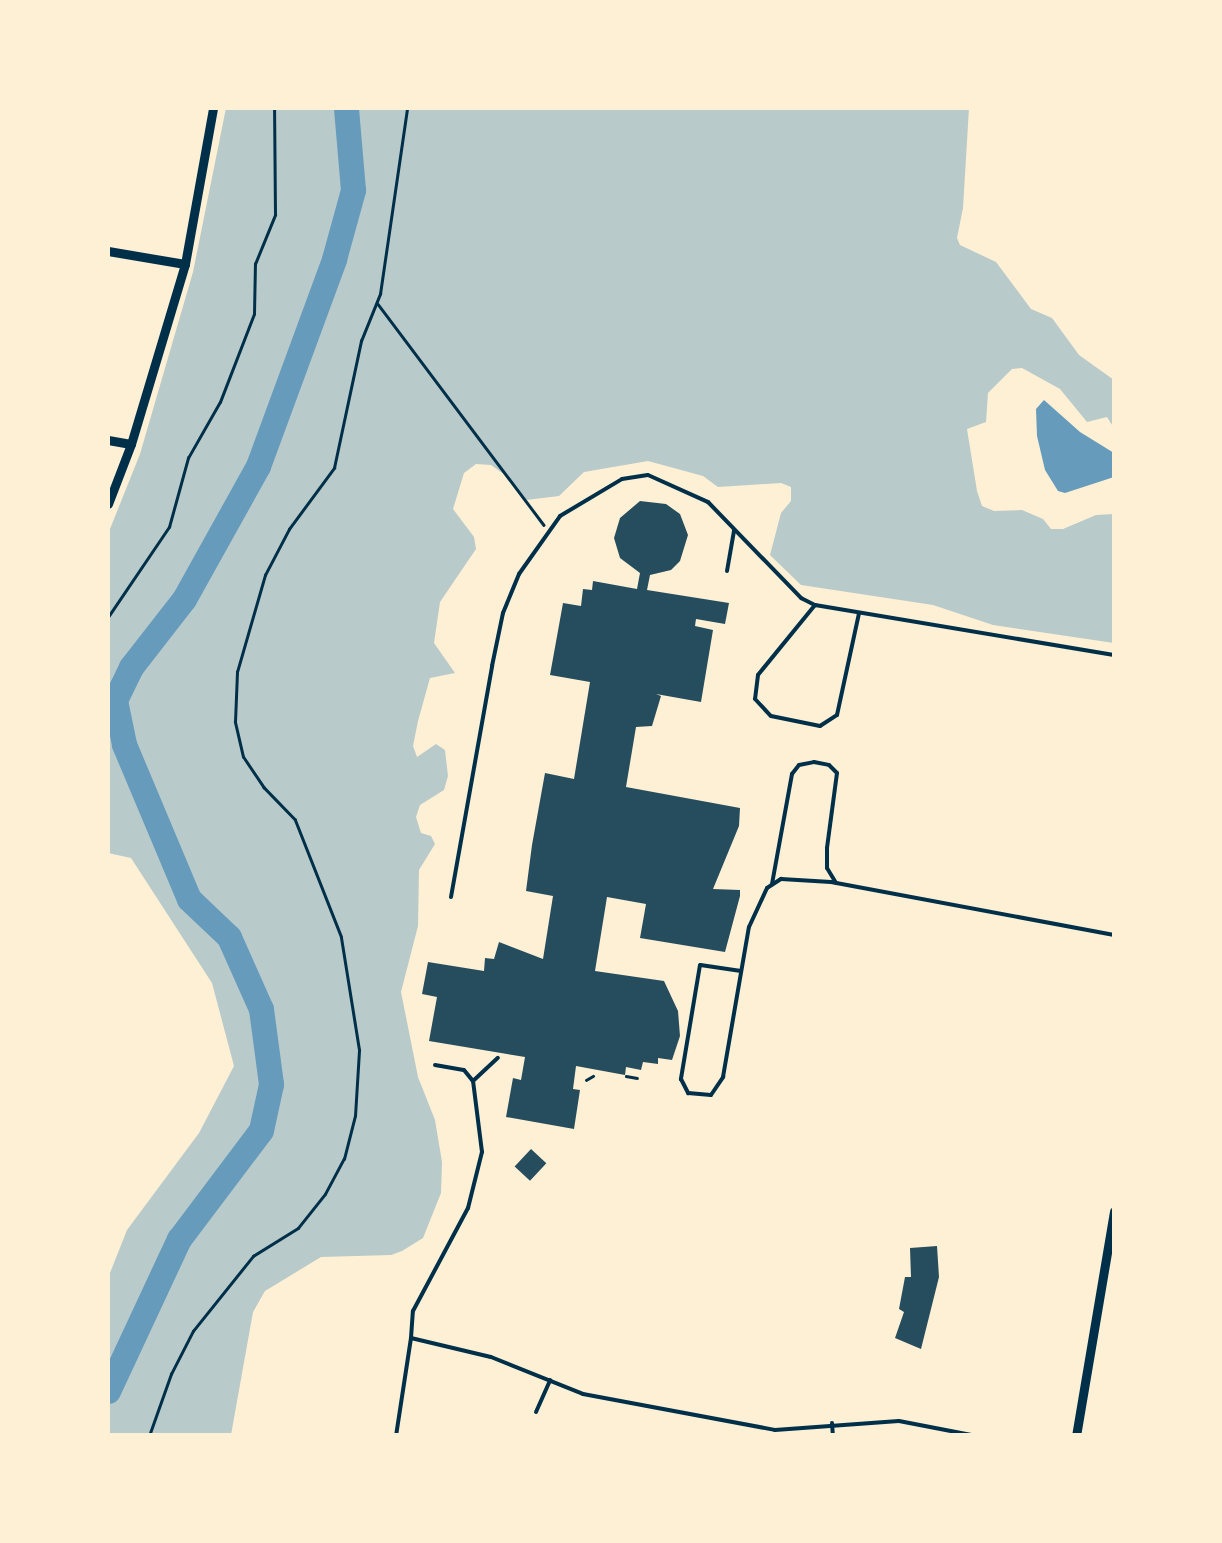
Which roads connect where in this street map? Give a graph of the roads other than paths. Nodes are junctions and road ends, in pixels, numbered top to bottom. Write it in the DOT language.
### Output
graph roads {
  1 [pos="213,108"];
  2 [pos="108,251"];
  3 [pos="185,264"];
  4 [pos="108,440"];
  5 [pos="130,444"];
  6 [pos="108,504"];
  7 [pos="735,529"];
  8 [pos="727,570"];
  9 [pos="815,605"];
  10 [pos="859,612"];
  11 [pos="1114,655"];
  12 [pos="836,883"];
  13 [pos="772,884"];
  14 [pos="451,897"];
  15 [pos="1114,935"];
  16 [pos="741,971"];
  17 [pos="498,1058"];
  18 [pos="435,1065"];
  19 [pos="474,1081"];
  20 [pos="1114,1218"];
  21 [pos="411,1338"];
  22 [pos="550,1380"];
  23 [pos="536,1412"];
  24 [pos="832,1423"];
  25 [pos="396,1436"];
  26 [pos="833,1436"];
  27 [pos="977,1436"];
  28 [pos="1076,1436"];
  1 -- 3 [label="street"];
  2 -- 3 [label="street"];
  3 -- 5 [label="street"];
  4 -- 5 [label="street"];
  5 -- 6 [label="street"];
  7 -- 8 [label="lane"];
  7 -- 9 [label="lane"];
  7 -- 14 [label="lane"];
  9 -- 10 [label="lane"];
  9 -- 10 [label="lane"];
  10 -- 11 [label="lane"];
  12 -- 13 [label="lane"];
  12 -- 13 [label="lane"];
  12 -- 15 [label="lane"];
  13 -- 16 [label="lane"];
  16 -- 16 [label="lane"];
  17 -- 19 [label="lane"];
  18 -- 19 [label="lane"];
  19 -- 21 [label="lane"];
  20 -- 28 [label="street"];
  21 -- 22 [label="lane"];
  21 -- 25 [label="lane"];
  22 -- 23 [label="lane"];
  22 -- 24 [label="lane"];
  24 -- 26 [label="lane"];
  24 -- 27 [label="lane"];
}
